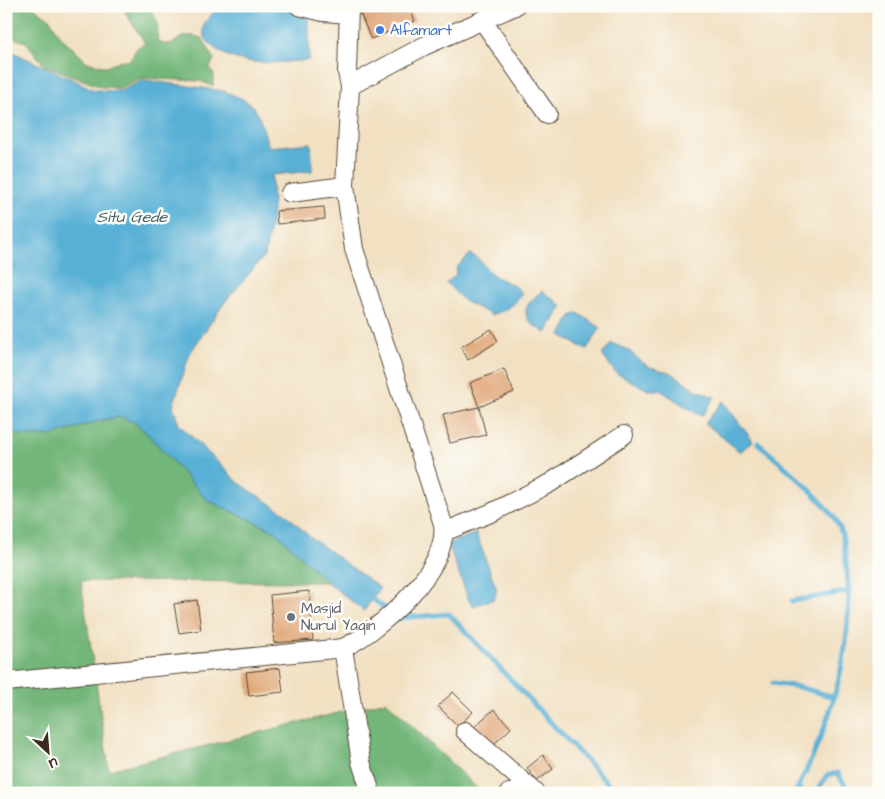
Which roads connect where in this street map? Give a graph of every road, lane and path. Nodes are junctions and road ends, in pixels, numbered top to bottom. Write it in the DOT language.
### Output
graph roads {
  1 [pos="299,6"];
  2 [pos="514,6"];
  3 [pos="349,10"];
  4 [pos="482,20"];
  5 [pos="350,86"];
  6 [pos="547,114"];
  7 [pos="345,186"];
  8 [pos="290,194"];
  9 [pos="624,435"];
  10 [pos="444,532"];
  11 [pos="343,648"];
  12 [pos="6,682"];
  13 [pos="465,731"];
  14 [pos="533,790"];
  15 [pos="371,793"];
  16 [pos="509,793"];
  1 -- 3 [label="street"];
  2 -- 4 [label="street"];
  3 -- 5 [label="street"];
  4 -- 5 [label="street"];
  4 -- 6 [label="street"];
  5 -- 7 [label="street"];
  7 -- 8 [label="street"];
  7 -- 10 [label="street"];
  9 -- 10 [label="street"];
  10 -- 11 [label="street"];
  11 -- 12 [label="street"];
  11 -- 15 [label="street"];
  13 -- 14 [label="street"];
  14 -- 16 [label="street"];
}
